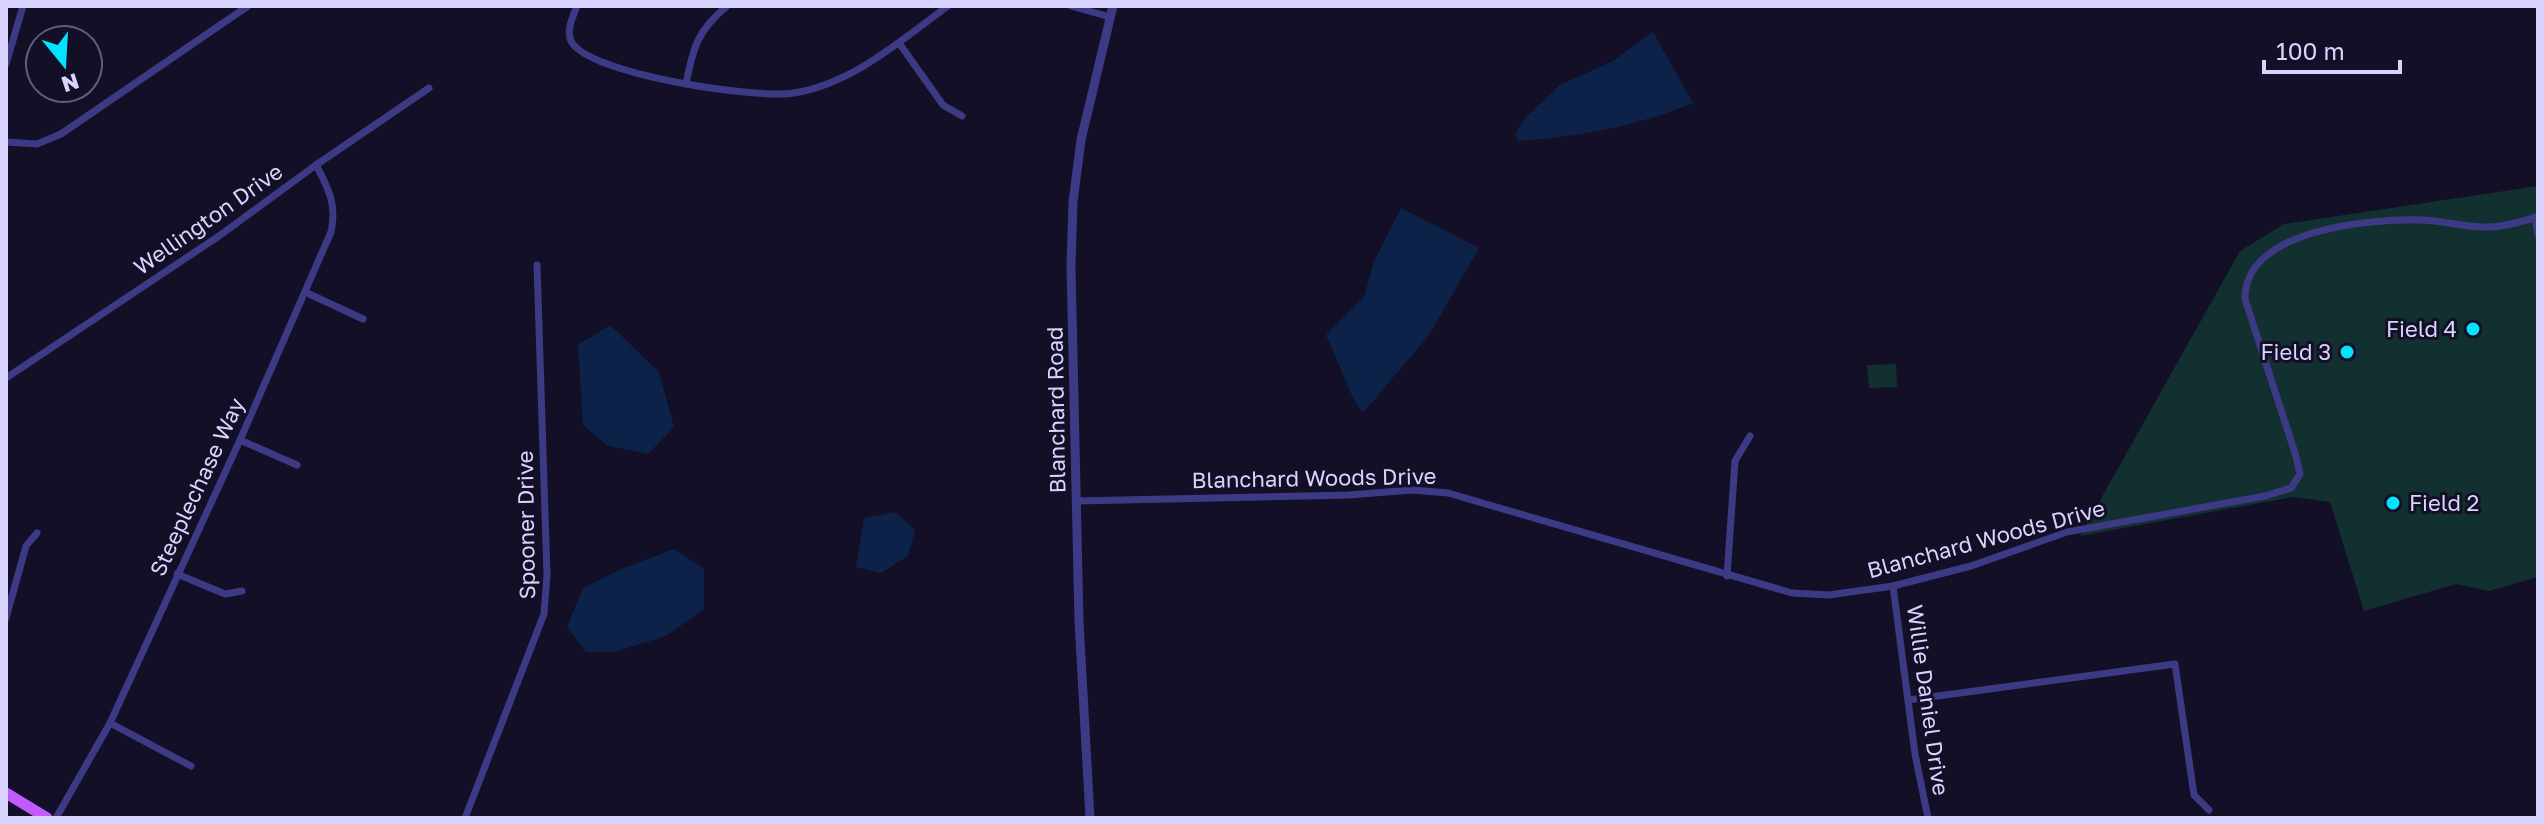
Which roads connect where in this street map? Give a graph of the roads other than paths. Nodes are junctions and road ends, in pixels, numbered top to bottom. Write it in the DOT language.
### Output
graph roads {
  1 [pos="23,6"];
  2 [pos="248,6"];
  3 [pos="577,6"];
  4 [pos="727,6"];
  5 [pos="948,6"];
  6 [pos="1071,6"];
  7 [pos="1113,6"];
  8 [pos="1110,17"];
  9 [pos="899,43"];
  10 [pos="6,64"];
  11 [pos="686,84"];
  12 [pos="429,88"];
  13 [pos="962,116"];
  14 [pos="6,142"];
  15 [pos="316,165"];
  16 [pos="2536,217"];
  17 [pos="2538,235"];
  18 [pos="537,265"];
  19 [pos="305,292"];
  20 [pos="363,319"];
  21 [pos="6,363"];
  22 [pos="9,376"];
  23 [pos="1750,436"];
  24 [pos="240,440"];
  25 [pos="297,465"];
  26 [pos="1076,501"];
  27 [pos="37,533"];
  28 [pos="177,574"];
  29 [pos="6,576"];
  30 [pos="1727,576"];
  31 [pos="17,578"];
  32 [pos="1893,586"];
  33 [pos="242,591"];
  34 [pos="6,618"];
  35 [pos="1908,700"];
  36 [pos="110,723"];
  37 [pos="191,766"];
  38 [pos="6,793"];
  39 [pos="2209,810"];
  40 [pos="47,818"];
  41 [pos="56,818"];
  42 [pos="465,818"];
  43 [pos="1090,818"];
  44 [pos="1928,818"];
  1 -- 10 [label="street"];
  2 -- 14 [label="street"];
  3 -- 11 [label="street"];
  4 -- 11 [label="street"];
  5 -- 9 [label="street"];
  6 -- 8 [label="street"];
  7 -- 8 [label="street, Blanchard Road"];
  8 -- 26 [label="street, Blanchard Road"];
  9 -- 11 [label="street"];
  9 -- 13 [label="street"];
  12 -- 15 [label="street, Wellington Drive"];
  15 -- 19 [label="street, Steeplechase Way"];
  15 -- 22 [label="street, Wellington Drive"];
  16 -- 17 [label="street, Blanchard Woods Drive"];
  16 -- 32 [label="street, Blanchard Woods Drive"];
  18 -- 42 [label="street, Spooner Drive"];
  19 -- 20 [label="street"];
  19 -- 24 [label="street, Steeplechase Way"];
  21 -- 22 [label="street"];
  23 -- 30 [label="street"];
  24 -- 25 [label="street"];
  24 -- 28 [label="street, Steeplechase Way"];
  26 -- 30 [label="street, Blanchard Woods Drive"];
  26 -- 43 [label="street, Blanchard Road"];
  27 -- 31 [label="street"];
  28 -- 33 [label="street"];
  28 -- 36 [label="street, Steeplechase Way"];
  29 -- 31 [label="street"];
  30 -- 32 [label="street, Blanchard Woods Drive"];
  31 -- 34 [label="street"];
  32 -- 35 [label="street, Willie Daniel Drive"];
  35 -- 39 [label="street"];
  35 -- 44 [label="street, Willie Daniel Drive"];
  36 -- 37 [label="street"];
  36 -- 41 [label="street, Steeplechase Way"];
  38 -- 40 [label="main road"];
}
